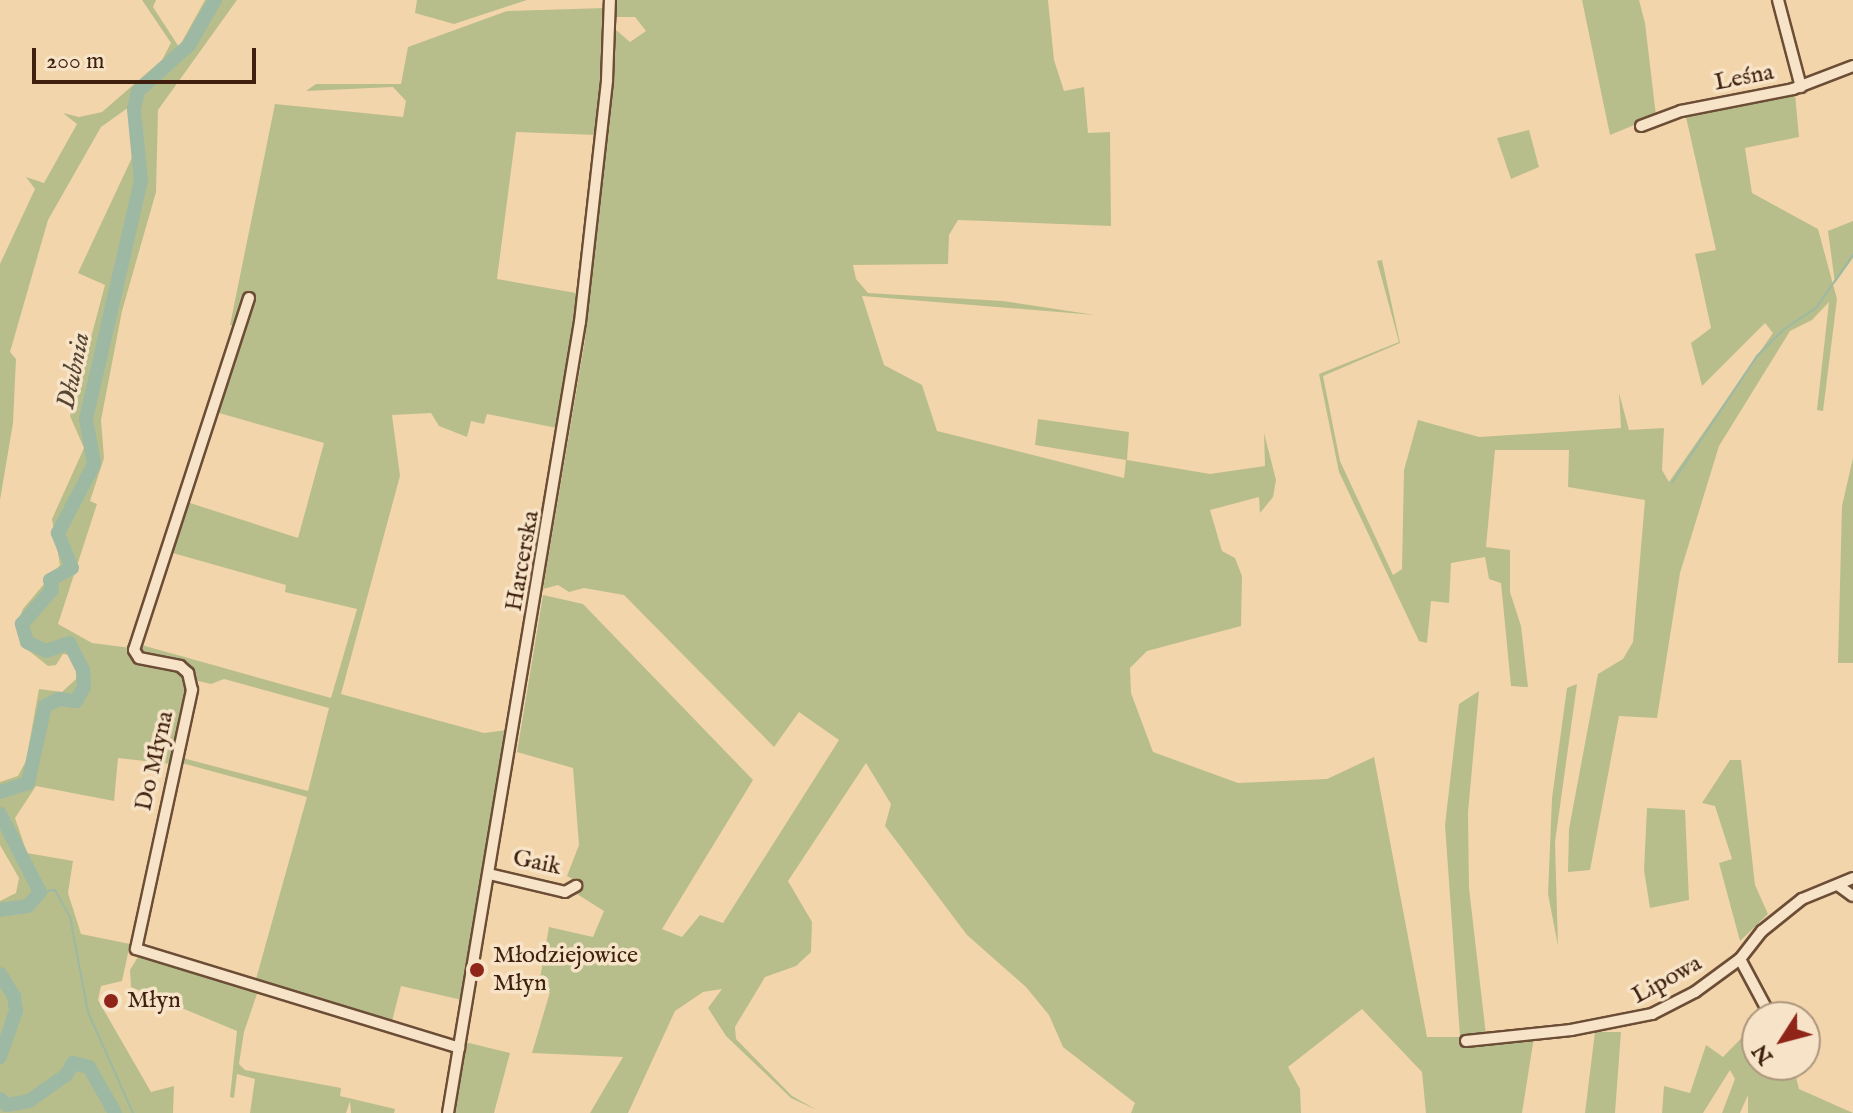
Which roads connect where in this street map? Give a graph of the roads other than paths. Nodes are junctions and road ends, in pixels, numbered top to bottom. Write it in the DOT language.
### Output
graph roads {
  1 [pos="610,0"];
  2 [pos="1778,0"];
  3 [pos="1853,66"];
  4 [pos="1801,87"];
  5 [pos="1641,126"];
  6 [pos="249,298"];
  7 [pos="489,874"];
  8 [pos="1853,878"];
  9 [pos="576,886"];
  10 [pos="1839,886"];
  11 [pos="1853,896"];
  12 [pos="1740,959"];
  13 [pos="1762,1001"];
  14 [pos="1466,1041"];
  15 [pos="459,1048"];
  16 [pos="448,1113"];
  1 -- 7 [label="street, Harcerska"];
  2 -- 4 [label="street"];
  3 -- 4 [label="street, Leśna"];
  4 -- 5 [label="street, Leśna"];
  6 -- 15 [label="street, Do Młyna"];
  7 -- 9 [label="street, Gaik"];
  7 -- 15 [label="street, Harcerska"];
  8 -- 10 [label="street, Lipowa"];
  10 -- 11 [label="street"];
  10 -- 12 [label="street, Lipowa"];
  12 -- 13 [label="street"];
  12 -- 14 [label="street, Lipowa"];
  15 -- 16 [label="street, Harcerska"];
}
